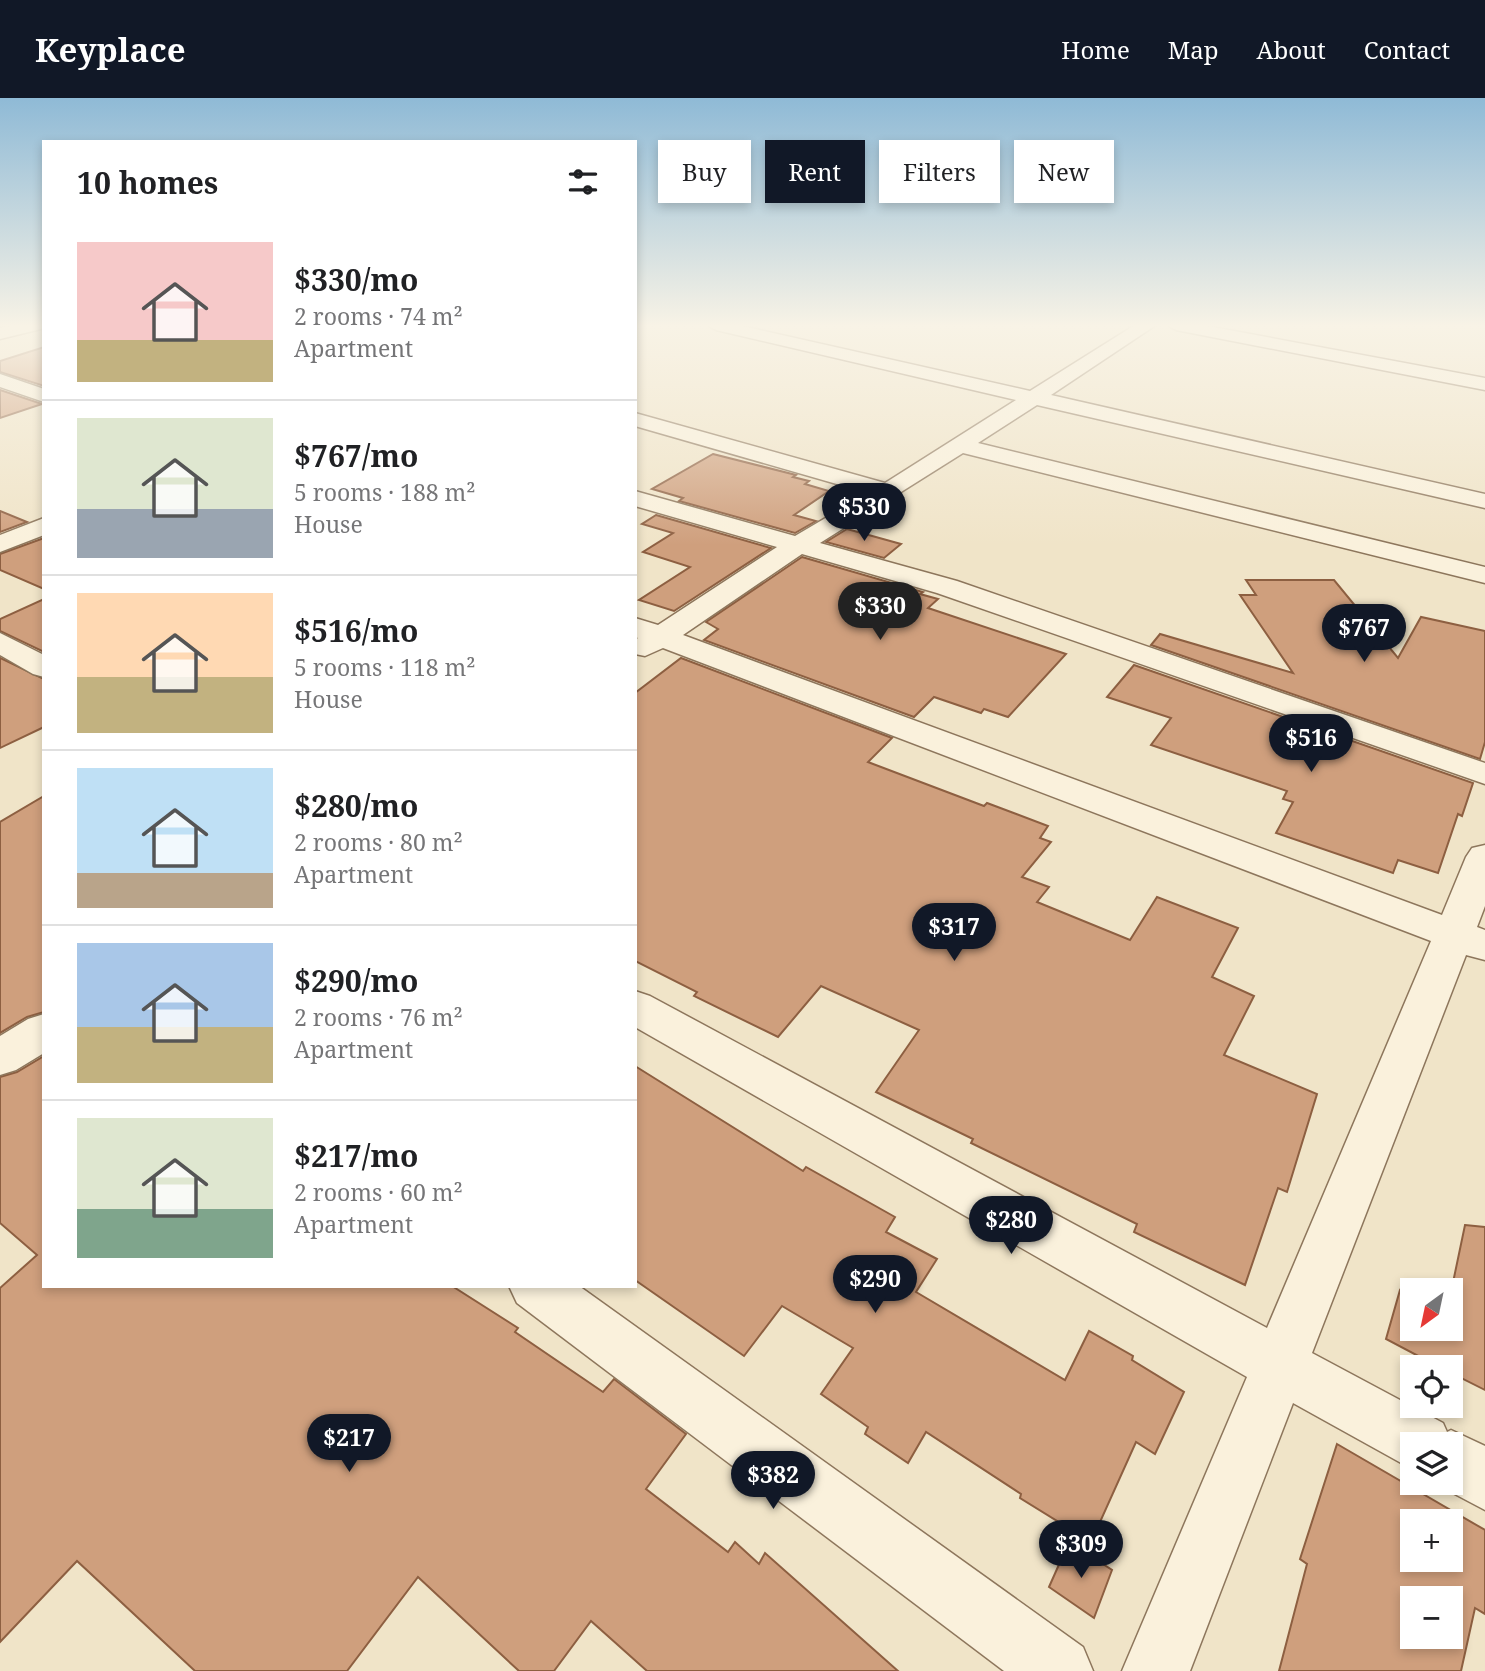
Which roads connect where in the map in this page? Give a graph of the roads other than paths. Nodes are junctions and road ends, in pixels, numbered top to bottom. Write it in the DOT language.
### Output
graph roads {
  1 [pos="1032,398"];
  2 [pos="1046,398"];
  3 [pos="637,420"];
  4 [pos="959,444"];
  5 [pos="888,491"];
  6 [pos="637,499"];
  7 [pos="1485,501"];
  8 [pos="42,527"];
  9 [pos="0,544"];
  10 [pos="796,546"];
  11 [pos="1485,575"];
  12 [pos="643,640"];
  13 [pos="0,642"];
  14 [pos="42,667"];
  15 [pos="1485,774"];
  16 [pos="1485,857"];
  17 [pos="1469,940"];
  18 [pos="637,1008"];
  19 [pos="42,1032"];
  20 [pos="0,1058"];
  21 [pos="539,1288"];
  22 [pos="1279,1363"];
  23 [pos="1401,1432"];
  24 [pos="1463,1467"];
  25 [pos="1485,1479"];
  26 [pos="1059,1671"];
  27 [pos="1156,1671"];
  1 -- 4 [label="street"];
  2 -- 7 [label="street"];
  3 -- 5 [label="street"];
  4 -- 5 [label="street"];
  4 -- 11 [label="street"];
  5 -- 10 [label="street"];
  6 -- 10 [label="street"];
  8 -- 9 [label="street"];
  10 -- 12 [label="street"];
  10 -- 15 [label="street"];
  12 -- 17 [label="street"];
  13 -- 14 [label="street"];
  16 -- 17 [label="street"];
  17 -- 22 [label="street"];
  18 -- 22 [label="street"];
  19 -- 20 [label="street"];
  21 -- 26 [label="street"];
  22 -- 23 [label="street"];
  22 -- 27 [label="street"];
  24 -- 25 [label="street"];
}
